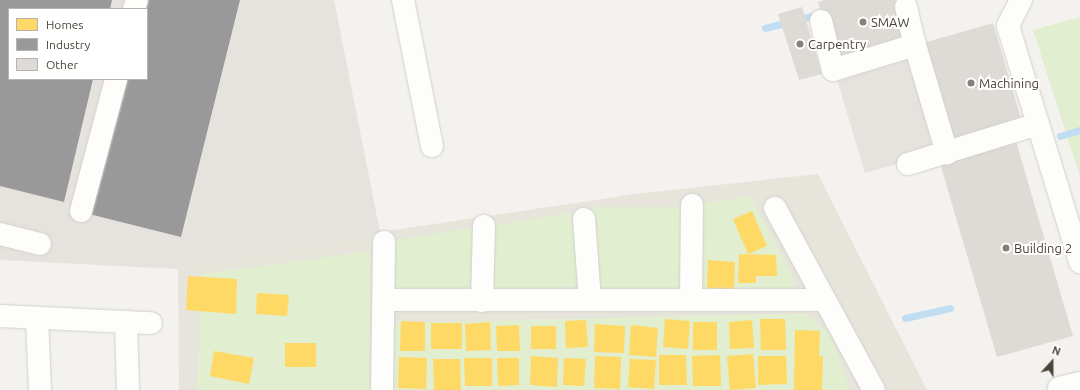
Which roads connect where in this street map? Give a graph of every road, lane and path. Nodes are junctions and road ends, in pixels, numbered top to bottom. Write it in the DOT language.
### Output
graph roads {
  1 [pos="403,0"];
  2 [pos="1020,0"];
  3 [pos="906,8"];
  4 [pos="821,20"];
  5 [pos="915,45"];
  6 [pos="116,80"];
  7 [pos="1038,124"];
  8 [pos="432,146"];
  9 [pos="946,153"];
  10 [pos="908,164"];
  11 [pos="692,205"];
  12 [pos="775,208"];
  13 [pos="81,212"];
  14 [pos="584,219"];
  15 [pos="484,226"];
  16 [pos="0,234"];
  17 [pos="384,242"];
  18 [pos="40,244"];
  19 [pos="1080,262"];
  20 [pos="691,299"];
  21 [pos="384,300"];
  22 [pos="590,300"];
  23 [pos="824,300"];
  24 [pos="482,301"];
  25 [pos="0,316"];
  26 [pos="37,318"];
  27 [pos="126,322"];
  28 [pos="151,323"];
  29 [pos="1080,383"];
  30 [pos="1059,388"];
  31 [pos="40,390"];
  32 [pos="128,390"];
  33 [pos="382,390"];
  34 [pos="874,390"];
  1 -- 8 [label="street"];
  2 -- 7 [label="street"];
  3 -- 5 [label="street"];
  4 -- 5 [label="street"];
  5 -- 9 [label="street"];
  6 -- 13 [label="street"];
  7 -- 9 [label="street"];
  7 -- 19 [label="street"];
  9 -- 10 [label="street"];
  11 -- 20 [label="street"];
  12 -- 23 [label="street"];
  14 -- 22 [label="street"];
  15 -- 24 [label="street"];
  16 -- 18 [label="street"];
  17 -- 21 [label="street"];
  20 -- 22 [label="street"];
  20 -- 23 [label="street"];
  21 -- 24 [label="street"];
  21 -- 33 [label="street"];
  22 -- 24 [label="street"];
  23 -- 34 [label="street"];
  25 -- 26 [label="street"];
  26 -- 27 [label="street"];
  26 -- 31 [label="street"];
  27 -- 28 [label="street"];
  27 -- 32 [label="street"];
  29 -- 30 [label="street"];
}
